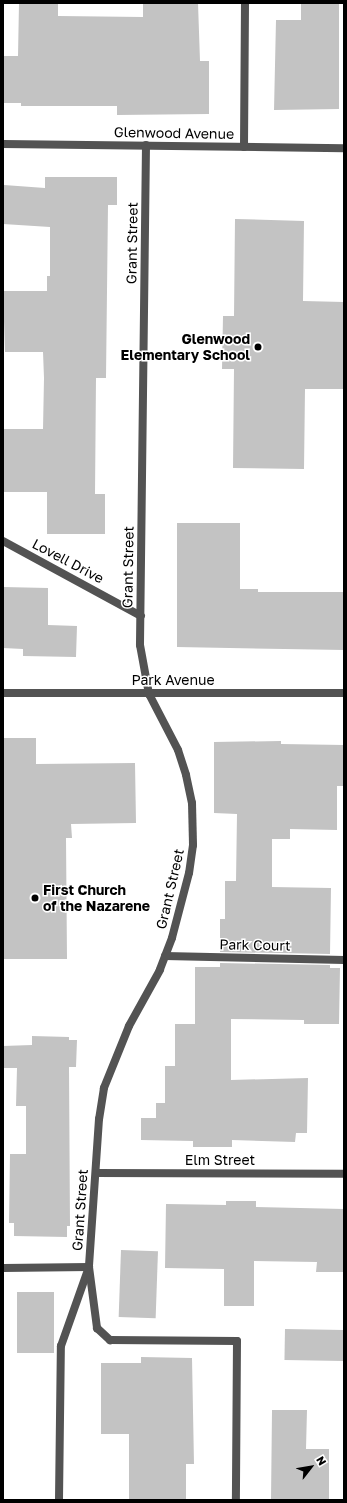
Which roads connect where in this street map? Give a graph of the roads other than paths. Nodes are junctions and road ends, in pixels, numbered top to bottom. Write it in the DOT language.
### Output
graph roads {
  1 [pos="245,3"];
  2 [pos="3,144"];
  3 [pos="146,145"];
  4 [pos="244,147"];
  5 [pos="344,148"];
  6 [pos="3,541"];
  7 [pos="141,616"];
  8 [pos="3,693"];
  9 [pos="344,693"];
  10 [pos="149,694"];
  11 [pos="165,956"];
  12 [pos="344,960"];
  13 [pos="96,1173"];
  14 [pos="344,1174"];
  15 [pos="89,1267"];
  16 [pos="3,1268"];
  17 [pos="59,1500"];
  18 [pos="236,1500"];
  1 -- 4 [label="street"];
  2 -- 3 [label="street, Glenwood Avenue"];
  3 -- 4 [label="street, Glenwood Avenue"];
  3 -- 7 [label="street, Grant Street"];
  4 -- 5 [label="street, Glenwood Avenue"];
  6 -- 7 [label="street, Lovell Drive"];
  7 -- 10 [label="street, Grant Street"];
  8 -- 10 [label="street, Park Avenue"];
  9 -- 10 [label="street, Park Avenue"];
  10 -- 11 [label="street, Grant Street"];
  11 -- 12 [label="street, Park Court"];
  11 -- 13 [label="street, Grant Street"];
  13 -- 14 [label="street, Elm Street"];
  13 -- 15 [label="street, Grant Street"];
  15 -- 16 [label="street"];
  15 -- 17 [label="street"];
  15 -- 18 [label="street, Grant Street"];
}
